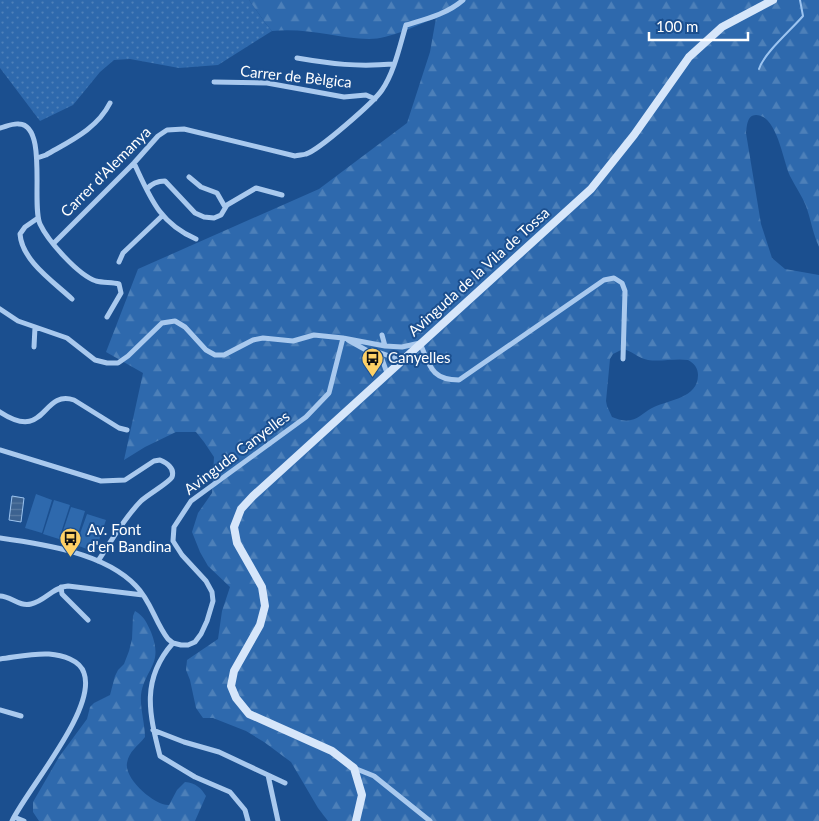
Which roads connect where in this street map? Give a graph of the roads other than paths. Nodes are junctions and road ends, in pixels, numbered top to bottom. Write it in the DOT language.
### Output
graph roads {
  1 [pos="463,0"];
  2 [pos="773,0"];
  3 [pos="297,58"];
  4 [pos="393,64"];
  5 [pos="214,82"];
  6 [pos="375,98"];
  7 [pos="110,103"];
  8 [pos="0,128"];
  9 [pos="37,158"];
  10 [pos="134,163"];
  11 [pos="189,177"];
  12 [pos="147,189"];
  13 [pos="282,195"];
  14 [pos="225,207"];
  15 [pos="162,216"];
  16 [pos="38,218"];
  17 [pos="196,239"];
  18 [pos="54,243"];
  19 [pos="119,262"];
  20 [pos="72,299"];
  21 [pos="0,309"];
  22 [pos="107,316"];
  23 [pos="35,328"];
  24 [pos="382,335"];
  25 [pos="343,338"];
  26 [pos="420,343"];
  27 [pos="385,346"];
  28 [pos="34,347"];
  29 [pos="362,347"];
  30 [pos="623,359"];
  31 [pos="401,360"];
  32 [pos="387,373"];
  33 [pos="0,412"];
  34 [pos="128,430"];
  35 [pos="0,450"];
  36 [pos="0,538"];
  37 [pos="98,561"];
  38 [pos="61,587"];
  39 [pos="143,595"];
  40 [pos="0,596"];
  41 [pos="88,620"];
  42 [pos="173,643"];
  43 [pos="0,658"];
  44 [pos="0,710"];
  45 [pos="21,716"];
  46 [pos="153,730"];
  47 [pos="354,768"];
  48 [pos="268,775"];
  49 [pos="285,783"];
  50 [pos="13,819"];
  51 [pos="24,821"];
  52 [pos="248,821"];
  53 [pos="278,821"];
  54 [pos="356,821"];
  55 [pos="430,821"];
  1 -- 4 [label="street, Carrer d'Alemanya"];
  2 -- 26 [label="main road, Avinguda de la Vila de Tossa"];
  3 -- 4 [label="street"];
  4 -- 6 [label="street, Carrer d'Alemanya"];
  5 -- 6 [label="street, Carrer de Bèlgica"];
  6 -- 10 [label="street, Carrer d'Alemanya"];
  7 -- 9 [label="street"];
  8 -- 9 [label="street"];
  9 -- 16 [label="street"];
  10 -- 12 [label="street"];
  10 -- 18 [label="street, Carrer d'Alemanya"];
  11 -- 14 [label="street"];
  12 -- 14 [label="street"];
  12 -- 15 [label="street"];
  13 -- 14 [label="street"];
  15 -- 17 [label="street"];
  15 -- 19 [label="street"];
  16 -- 18 [label="street"];
  16 -- 20 [label="street"];
  18 -- 22 [label="street"];
  21 -- 23 [label="street"];
  23 -- 25 [label="street"];
  23 -- 28 [label="street"];
  24 -- 27 [label="street"];
  25 -- 27 [label="street"];
  25 -- 29 [label="street"];
  25 -- 42 [label="street, Avinguda Canyelles"];
  26 -- 27 [label="street"];
  26 -- 30 [label="street"];
  26 -- 31 [label="main road, Avinguda de la Vila de Tossa"];
  29 -- 31 [label="street"];
  29 -- 32 [label="street"];
  31 -- 32 [label="main road, Avinguda de la Vila de Tossa"];
  32 -- 47 [label="main road, Avinguda de la Vila de Tossa"];
  33 -- 34 [label="street"];
  35 -- 37 [label="street"];
  36 -- 37 [label="street"];
  37 -- 39 [label="street"];
  38 -- 39 [label="street"];
  38 -- 40 [label="street"];
  38 -- 41 [label="street"];
  39 -- 42 [label="street"];
  42 -- 46 [label="street"];
  43 -- 50 [label="street"];
  44 -- 45 [label="street"];
  46 -- 48 [label="street"];
  46 -- 52 [label="street"];
  47 -- 54 [label="main road"];
  47 -- 55 [label="street"];
  48 -- 49 [label="street"];
  48 -- 53 [label="street"];
  50 -- 51 [label="street"];
}
